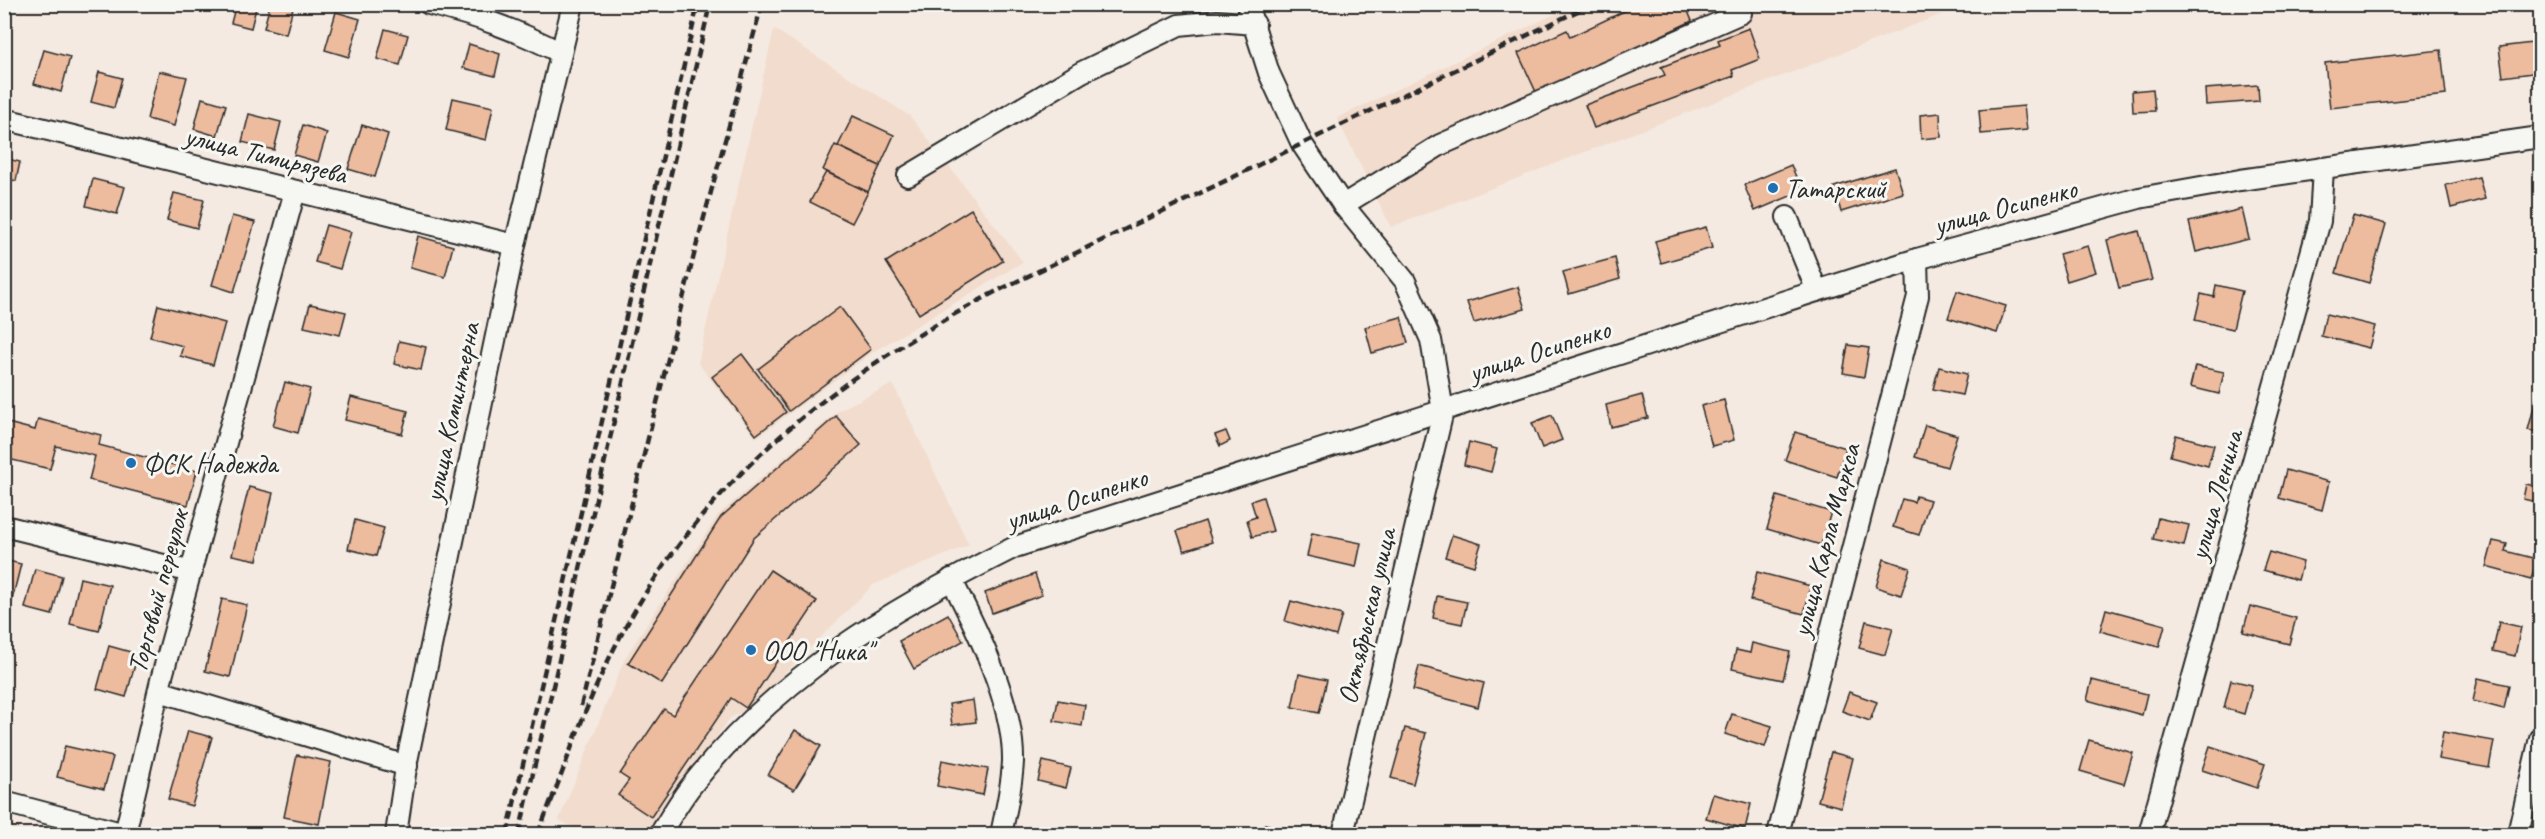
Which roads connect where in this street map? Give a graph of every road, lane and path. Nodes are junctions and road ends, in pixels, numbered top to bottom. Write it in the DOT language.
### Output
graph roads {
  1 [pos="429,4"];
  2 [pos="573,4"];
  3 [pos="1247,4"];
  4 [pos="1741,13"];
  5 [pos="1255,24"];
  6 [pos="561,53"];
  7 [pos="4,119"];
  8 [pos="2541,137"];
  9 [pos="2323,168"];
  10 [pos="908,177"];
  11 [pos="295,191"];
  12 [pos="1343,205"];
  13 [pos="1787,217"];
  14 [pos="515,245"];
  15 [pos="1917,260"];
  16 [pos="1817,291"];
  17 [pos="1443,411"];
  18 [pos="4,526"];
  19 [pos="192,572"];
  20 [pos="951,579"];
  21 [pos="159,691"];
  22 [pos="2541,738"];
  23 [pos="407,766"];
  24 [pos="4,802"];
  25 [pos="125,834"];
  26 [pos="396,834"];
  27 [pos="660,834"];
  28 [pos="1001,834"];
  29 [pos="1343,834"];
  30 [pos="1778,834"];
  31 [pos="2149,834"];
  32 [pos="2518,834"];
  1 -- 6 [label="street"];
  2 -- 6 [label="street, улица Коминтерна"];
  3 -- 5 [label="street"];
  4 -- 12 [label="street"];
  5 -- 10 [label="street"];
  5 -- 12 [label="street"];
  6 -- 14 [label="street, улица Коминтерна"];
  7 -- 11 [label="street, улица Тимирязева"];
  8 -- 9 [label="street, улица Осипенко"];
  9 -- 15 [label="street, улица Осипенко"];
  9 -- 31 [label="street, улица Ленина"];
  11 -- 14 [label="street, улица Тимирязева"];
  11 -- 19 [label="street, Торговый переулок"];
  12 -- 17 [label="street"];
  13 -- 16 [label="street"];
  14 -- 23 [label="street, улица Коминтерна"];
  15 -- 16 [label="street, улица Осипенко"];
  15 -- 30 [label="street, улица Карла Маркса"];
  16 -- 17 [label="street, улица Осипенко"];
  17 -- 20 [label="street, улица Осипенко"];
  17 -- 29 [label="street, Октябрьская улица"];
  18 -- 19 [label="street"];
  19 -- 21 [label="street, Торговый переулок"];
  20 -- 27 [label="street, улица Осипенко"];
  20 -- 28 [label="street"];
  21 -- 23 [label="street"];
  21 -- 25 [label="street, Торговый переулок"];
  22 -- 32 [label="street"];
  23 -- 26 [label="street, улица Коминтерна"];
  24 -- 25 [label="street"];
}
